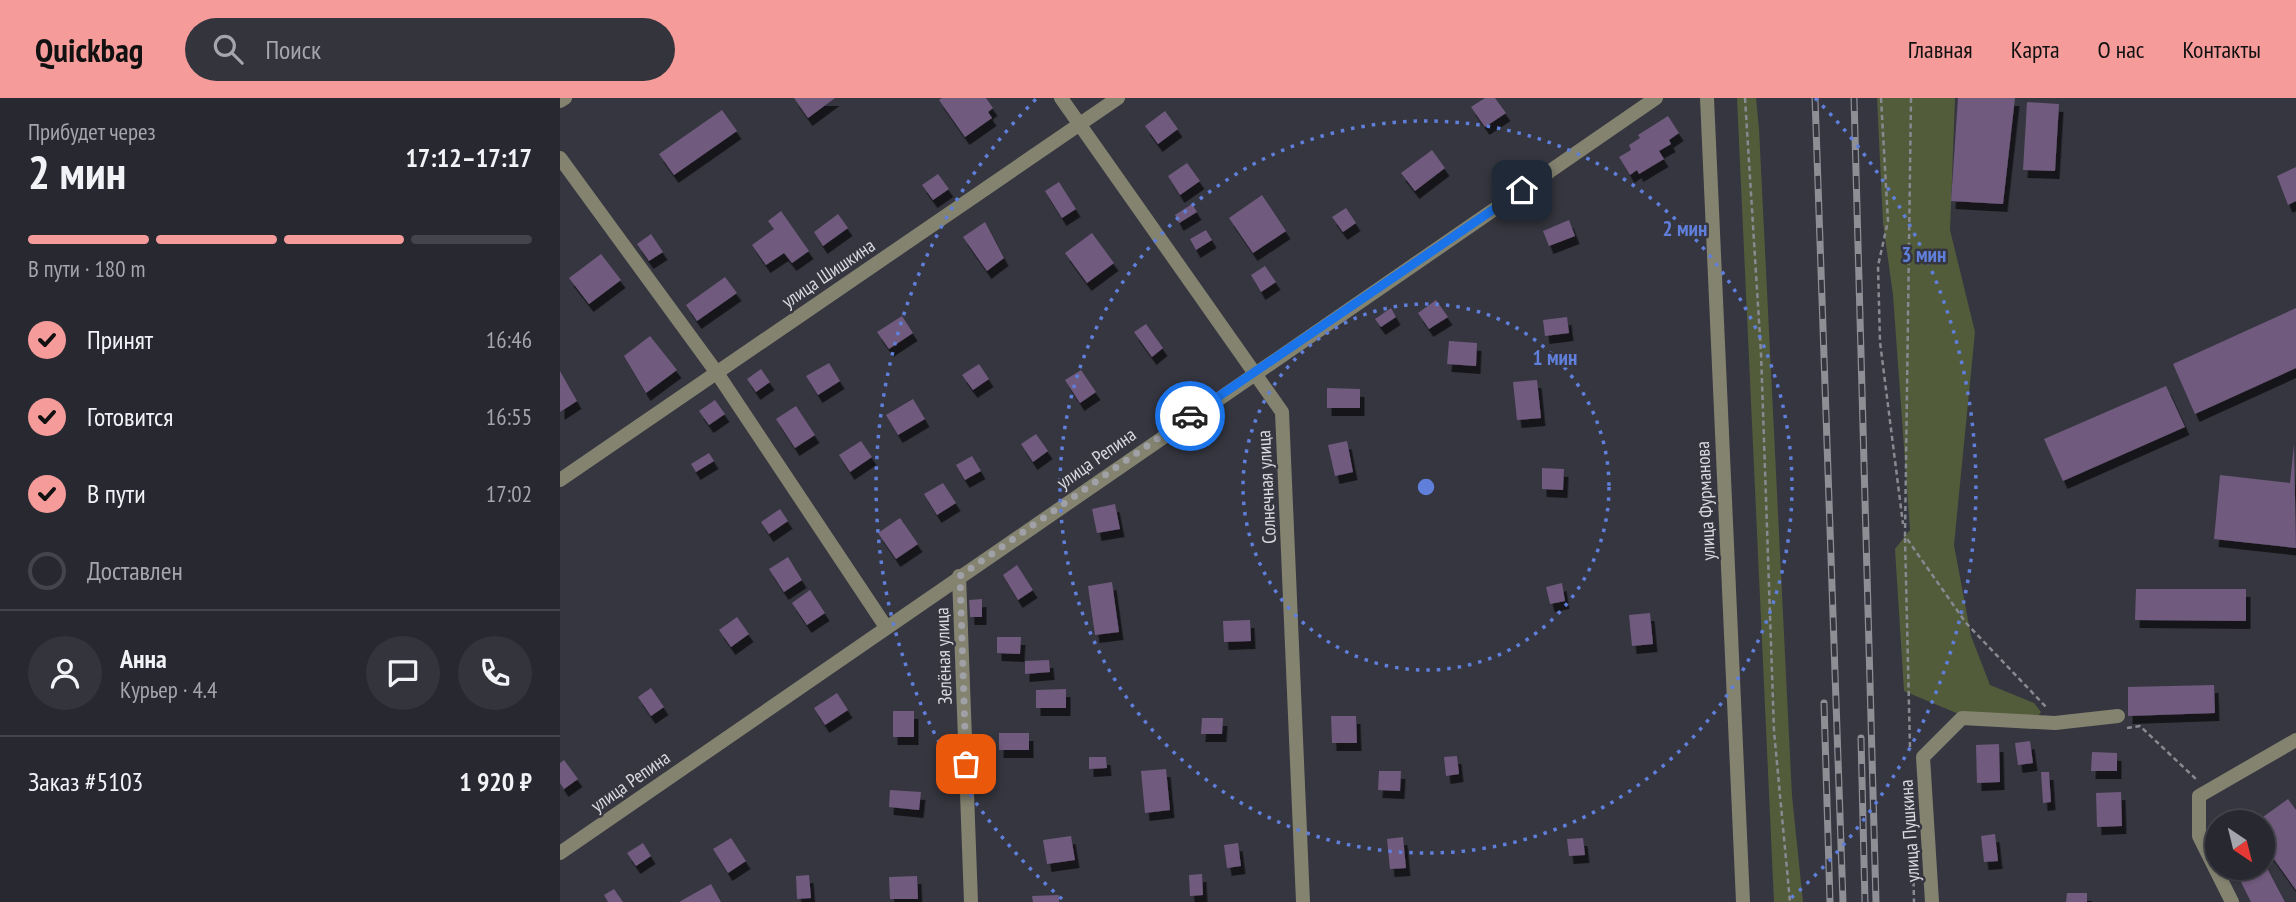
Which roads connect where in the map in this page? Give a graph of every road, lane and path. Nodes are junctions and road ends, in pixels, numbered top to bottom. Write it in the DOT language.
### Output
graph roads {
  1 [pos="565,98"];
  2 [pos="1061,98"];
  3 [pos="1118,98"];
  4 [pos="1656,98"];
  5 [pos="1707,98"];
  6 [pos="1745,98"];
  7 [pos="1881,98"];
  8 [pos="1911,98"];
  9 [pos="560,101"];
  10 [pos="1079,125"];
  11 [pos="560,159"];
  12 [pos="1254,372"];
  13 [pos="717,373"];
  14 [pos="560,480"];
  15 [pos="1905,536"];
  16 [pos="960,576"];
  17 [pos="887,627"];
  18 [pos="2118,716"];
  19 [pos="2055,723"];
  20 [pos="2127,728"];
  21 [pos="2296,740"];
  22 [pos="1917,755"];
  23 [pos="2208,791"];
  24 [pos="1913,848"];
  25 [pos="560,853"];
  26 [pos="971,902"];
  27 [pos="1303,902"];
  28 [pos="1743,902"];
  29 [pos="1790,902"];
  30 [pos="1914,902"];
  31 [pos="1932,902"];
  32 [pos="2232,902"];
  1 -- 9 [label="street"];
  2 -- 10 [label="street, Солнечная улица"];
  3 -- 10 [label="street, улица Шишкина"];
  4 -- 12 [label="street, улица Репина"];
  5 -- 28 [label="street, улица Фурманова"];
  6 -- 29 [label="path"];
  7 -- 15 [label="path"];
  8 -- 15 [label="path"];
  10 -- 12 [label="street, Солнечная улица"];
  10 -- 13 [label="street, улица Шишкина"];
  11 -- 13 [label="street"];
  12 -- 16 [label="street, улица Репина"];
  12 -- 27 [label="street, Солнечная улица"];
  13 -- 14 [label="street, улица Шишкина"];
  13 -- 17 [label="street"];
  15 -- 19 [label="path"];
  15 -- 22 [label="path"];
  16 -- 17 [label="street, улица Репина"];
  16 -- 26 [label="street, Зелёная улица"];
  17 -- 25 [label="street, улица Репина"];
  18 -- 19 [label="street"];
  19 -- 22 [label="street"];
  20 -- 23 [label="path"];
  21 -- 23 [label="street"];
  22 -- 31 [label="street, улица Пушкина"];
  23 -- 32 [label="street"];
  24 -- 30 [label="path"];
}
